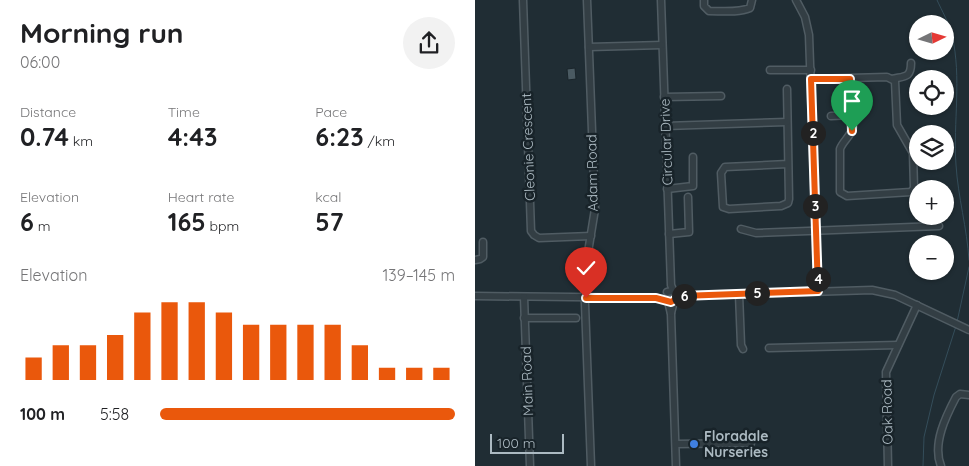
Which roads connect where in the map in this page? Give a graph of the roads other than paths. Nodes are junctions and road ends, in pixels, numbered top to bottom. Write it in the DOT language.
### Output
graph roads {
  1 [pos="523,0"];
  2 [pos="587,0"];
  3 [pos="661,0"];
  4 [pos="703,0"];
  5 [pos="752,0"];
  6 [pos="796,0"];
  7 [pos="662,45"];
  8 [pos="589,47"];
  9 [pos="911,63"];
  10 [pos="770,70"];
  11 [pos="811,70"];
  12 [pos="811,79"];
  13 [pos="850,79"];
  14 [pos="892,79"];
  15 [pos="787,90"];
  16 [pos="721,96"];
  17 [pos="664,97"];
  18 [pos="852,115"];
  19 [pos="831,116"];
  20 [pos="787,122"];
  21 [pos="665,126"];
  22 [pos="693,157"];
  23 [pos="788,164"];
  24 [pos="667,189"];
  25 [pos="688,197"];
  26 [pos="939,226"];
  27 [pos="741,229"];
  28 [pos="816,231"];
  29 [pos="669,234"];
  30 [pos="591,236"];
  31 [pos="483,242"];
  32 [pos="475,260"];
  33 [pos="818,291"];
  34 [pos="739,294"];
  35 [pos="672,295"];
  36 [pos="475,296"];
  37 [pos="524,297"];
  38 [pos="586,298"];
  39 [pos="917,305"];
  40 [pos="524,318"];
  41 [pos="576,318"];
  42 [pos="969,330"];
  43 [pos="898,345"];
  44 [pos="769,348"];
  45 [pos="743,349"];
  46 [pos="969,395"];
  47 [pos="751,442"];
  48 [pos="676,444"];
  49 [pos="529,466"];
  50 [pos="591,466"];
  51 [pos="676,466"];
  52 [pos="888,466"];
  53 [pos="941,466"];
  1 -- 30 [label="street, Cleonie Crescent"];
  2 -- 8 [label="street, Adam Road"];
  3 -- 7 [label="street, Circular Drive"];
  4 -- 5 [label="street"];
  6 -- 11 [label="street"];
  7 -- 8 [label="street"];
  7 -- 17 [label="street, Circular Drive"];
  8 -- 30 [label="street, Adam Road"];
  9 -- 14 [label="street"];
  10 -- 11 [label="street"];
  11 -- 12 [label="street"];
  12 -- 13 [label="street"];
  12 -- 28 [label="street"];
  13 -- 14 [label="street"];
  13 -- 18 [label="street"];
  14 -- 18 [label="street"];
  15 -- 20 [label="street"];
  16 -- 17 [label="street"];
  17 -- 21 [label="street, Circular Drive"];
  18 -- 19 [label="street"];
  20 -- 21 [label="street"];
  20 -- 23 [label="street"];
  21 -- 24 [label="street, Circular Drive"];
  22 -- 24 [label="street"];
  23 -- 23 [label="street"];
  24 -- 29 [label="street, Circular Drive"];
  25 -- 29 [label="street"];
  26 -- 28 [label="street"];
  27 -- 28 [label="street"];
  28 -- 33 [label="street"];
  29 -- 35 [label="street, Circular Drive"];
  30 -- 38 [label="street, Adam Road"];
  31 -- 32 [label="street"];
  33 -- 34 [label="street"];
  33 -- 39 [label="street"];
  34 -- 35 [label="street"];
  34 -- 45 [label="street"];
  35 -- 38 [label="street"];
  35 -- 48 [label="street, Circular Drive"];
  36 -- 37 [label="street"];
  37 -- 38 [label="street"];
  37 -- 40 [label="street, Main Road"];
  38 -- 50 [label="street, Adam Road"];
  39 -- 42 [label="street"];
  39 -- 43 [label="street, Oak Road"];
  40 -- 41 [label="street"];
  40 -- 49 [label="street, Main Road"];
  43 -- 44 [label="street"];
  43 -- 52 [label="street, Oak Road"];
  46 -- 53 [label="street"];
  47 -- 48 [label="street"];
  48 -- 51 [label="street, Circular Drive"];
}
